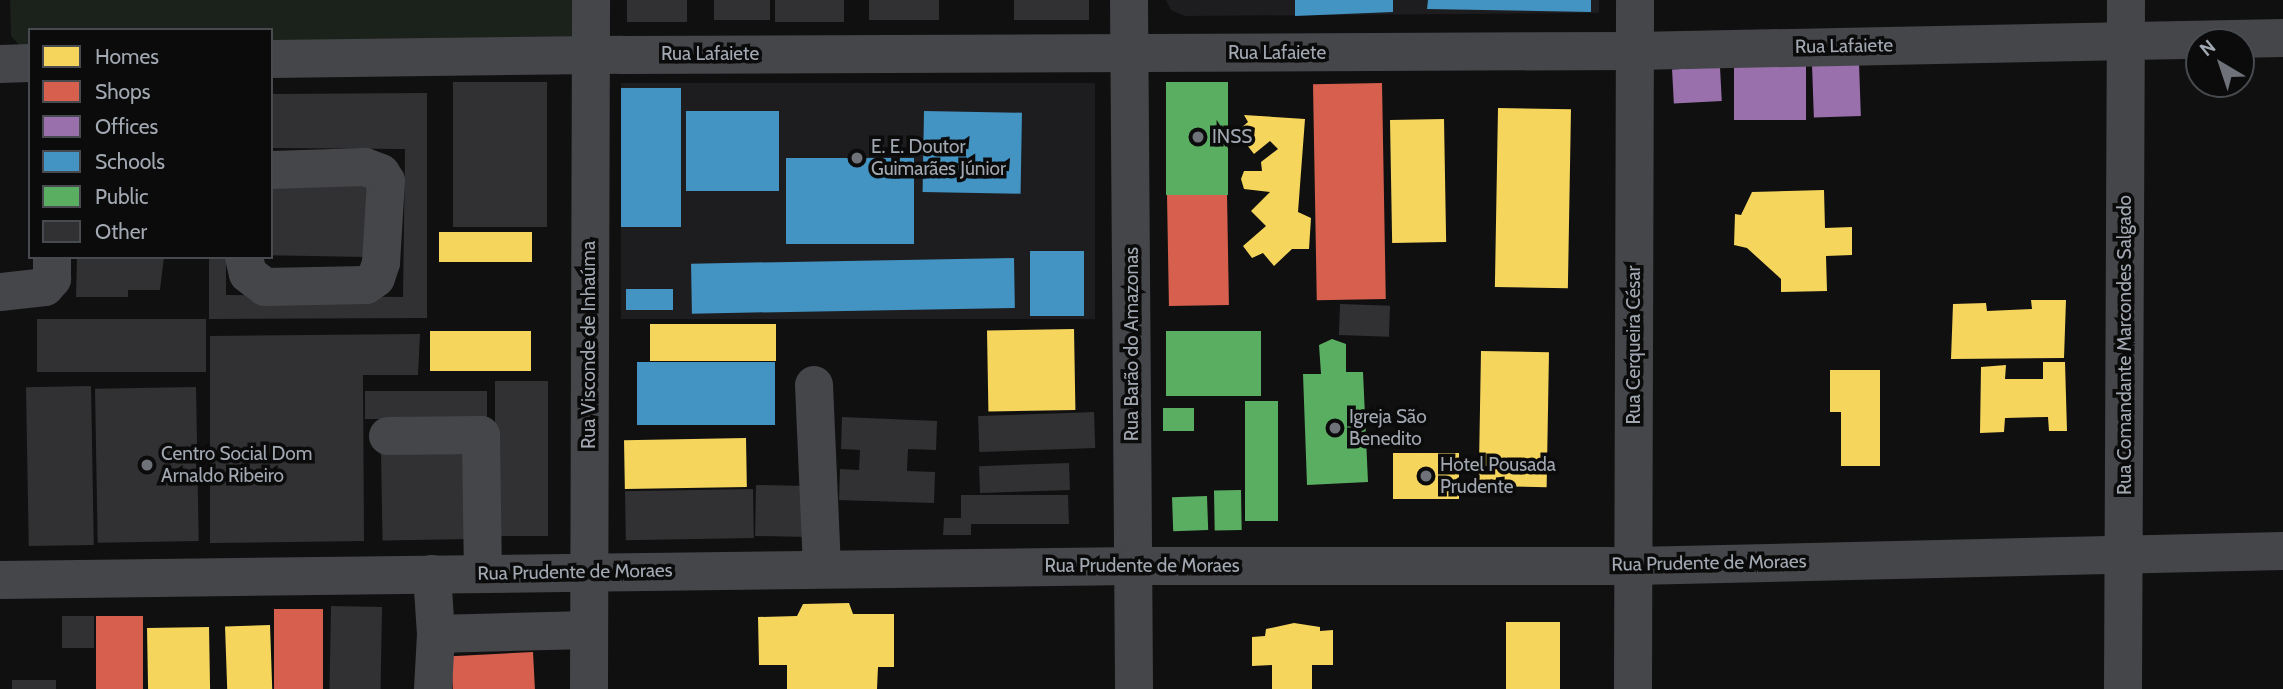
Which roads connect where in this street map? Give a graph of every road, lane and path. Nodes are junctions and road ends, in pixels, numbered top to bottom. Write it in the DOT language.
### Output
graph roads {
  1 [pos="591,0"];
  2 [pos="1129,0"];
  3 [pos="1635,0"];
  4 [pos="2126,0"];
  5 [pos="2283,38"];
  6 [pos="2125,41"];
  7 [pos="1635,51"];
  8 [pos="1130,53"];
  9 [pos="591,55"];
  10 [pos="273,59"];
  11 [pos="28,63"];
  12 [pos="0,64"];
  13 [pos="273,170"];
  14 [pos="52,259"];
  15 [pos="244,259"];
  16 [pos="0,292"];
  17 [pos="814,385"];
  18 [pos="388,436"];
  19 [pos="2283,551"];
  20 [pos="2125,553"];
  21 [pos="1134,566"];
  22 [pos="1634,566"];
  23 [pos="822,569"];
  24 [pos="588,571"];
  25 [pos="432,573"];
  26 [pos="483,573"];
  27 [pos="0,580"];
  28 [pos="589,630"];
  29 [pos="436,634"];
  30 [pos="433,689"];
  31 [pos="589,689"];
  32 [pos="1134,689"];
  33 [pos="1633,689"];
  34 [pos="2123,689"];
  1 -- 9 [label="street, Rua Visconde de Inhaúma"];
  2 -- 8 [label="street, Rua Barão do Amazonas"];
  3 -- 7 [label="street, Rua Cerqueira César"];
  4 -- 6 [label="street, Rua Comandante Marcondes Salgado"];
  5 -- 6 [label="street, Rua Lafaiete"];
  6 -- 7 [label="street, Rua Lafaiete"];
  6 -- 20 [label="street, Rua Comandante Marcondes Salgado"];
  7 -- 8 [label="street, Rua Lafaiete"];
  7 -- 22 [label="street, Rua Cerqueira César"];
  8 -- 9 [label="street, Rua Lafaiete"];
  8 -- 21 [label="street, Rua Barão do Amazonas"];
  9 -- 10 [label="street, Rua Lafaiete"];
  9 -- 24 [label="street, Rua Visconde de Inhaúma"];
  11 -- 12 [label="street"];
  13 -- 15 [label="street"];
  14 -- 16 [label="street"];
  17 -- 23 [label="street"];
  18 -- 26 [label="street"];
  19 -- 20 [label="street, Rua Prudente de Moraes"];
  20 -- 22 [label="street, Rua Prudente de Moraes"];
  20 -- 34 [label="street, Rua Comandante Marcondes Salgado"];
  21 -- 22 [label="street, Rua Prudente de Moraes"];
  21 -- 23 [label="street, Rua Prudente de Moraes"];
  21 -- 32 [label="street, Rua Barão do Amazonas"];
  22 -- 33 [label="street, Rua Cerqueira César"];
  23 -- 24 [label="street, Rua Prudente de Moraes"];
  24 -- 26 [label="street, Rua Prudente de Moraes"];
  24 -- 28 [label="street, Rua Visconde de Inhaúma"];
  25 -- 26 [label="street, Rua Prudente de Moraes"];
  25 -- 27 [label="street, Rua Prudente de Moraes"];
  25 -- 29 [label="street"];
  28 -- 29 [label="street"];
  28 -- 31 [label="street, Rua Visconde de Inhaúma"];
  29 -- 30 [label="street"];
}
